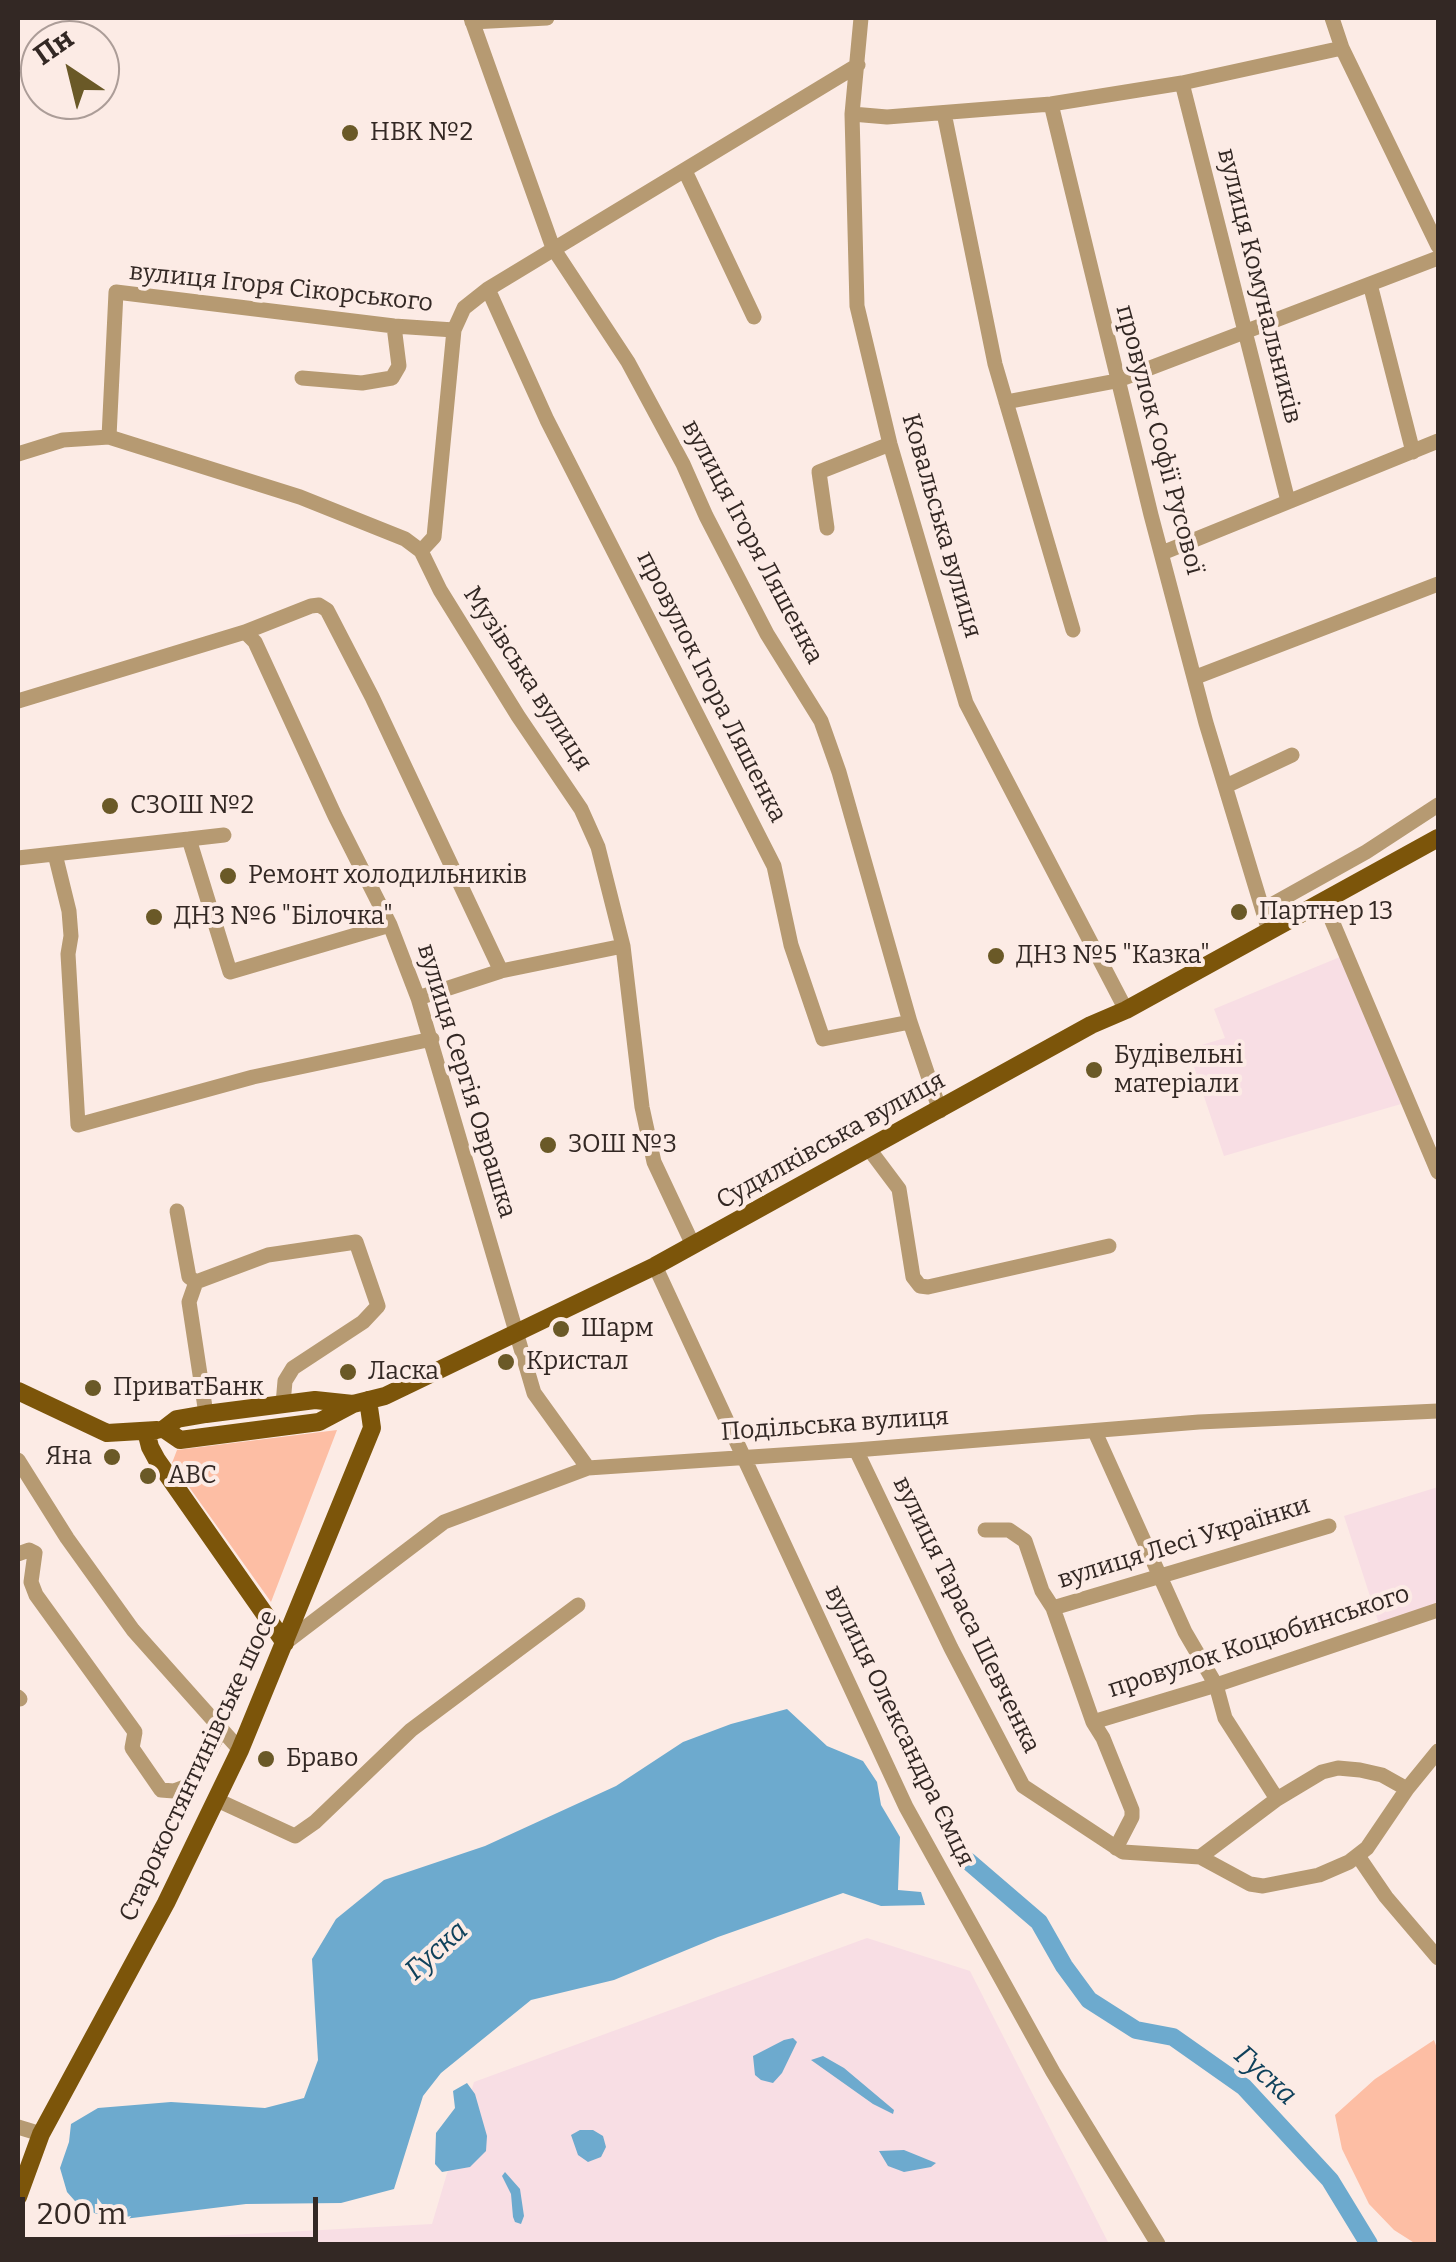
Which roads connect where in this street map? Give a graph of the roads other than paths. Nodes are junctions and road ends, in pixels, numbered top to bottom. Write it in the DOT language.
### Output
graph roads {
  1 [pos="546,18"];
  2 [pos="861,18"];
  3 [pos="1332,18"];
  4 [pos="471,20"];
  5 [pos="1342,48"];
  6 [pos="858,65"];
  7 [pos="1182,84"];
  8 [pos="1051,104"];
  9 [pos="944,113"];
  10 [pos="852,114"];
  11 [pos="685,171"];
  12 [pos="1438,246"];
  13 [pos="553,248"];
  14 [pos="1438,258"];
  15 [pos="1370,284"];
  16 [pos="488,289"];
  17 [pos="754,317"];
  18 [pos="394,326"];
  19 [pos="454,330"];
  20 [pos="1244,332"];
  21 [pos="302,378"];
  22 [pos="1116,381"];
  23 [pos="1006,402"];
  24 [pos="109,437"];
  25 [pos="1438,441"];
  26 [pos="890,444"];
  27 [pos="1413,452"];
  28 [pos="18,454"];
  29 [pos="1288,501"];
  30 [pos="828,528"];
  31 [pos="421,551"];
  32 [pos="1162,553"];
  33 [pos="1438,584"];
  34 [pos="1073,630"];
  35 [pos="245,632"];
  36 [pos="1196,677"];
  37 [pos="18,700"];
  38 [pos="1292,755"];
  39 [pos="1226,786"];
  40 [pos="1438,805"];
  41 [pos="224,835"];
  42 [pos="1438,838"];
  43 [pos="189,839"];
  44 [pos="55,854"];
  45 [pos="18,858"];
  46 [pos="1324,902"];
  47 [pos="1264,909"];
  48 [pos="390,925"];
  49 [pos="1270,931"];
  50 [pos="623,946"];
  51 [pos="500,971"];
  52 [pos="418,998"];
  53 [pos="1126,1010"];
  54 [pos="910,1022"];
  55 [pos="432,1039"];
  56 [pos="940,1110"];
  57 [pos="869,1149"];
  58 [pos="1438,1172"];
  59 [pos="178,1211"];
  60 [pos="693,1245"];
  61 [pos="1109,1246"];
  62 [pos="655,1266"];
  63 [pos="196,1282"];
  64 [pos="516,1334"];
  65 [pos="18,1391"];
  66 [pos="361,1402"];
  67 [pos="283,1404"];
  68 [pos="1438,1411"];
  69 [pos="206,1414"];
  70 [pos="156,1430"];
  71 [pos="1095,1432"];
  72 [pos="856,1450"];
  73 [pos="743,1456"];
  74 [pos="18,1460"];
  75 [pos="588,1468"];
  76 [pos="1329,1526"];
  77 [pos="985,1530"];
  78 [pos="18,1554"];
  79 [pos="1160,1577"];
  80 [pos="578,1605"];
  81 [pos="1054,1608"];
  82 [pos="1438,1610"];
  83 [pos="285,1642"];
  84 [pos="1216,1686"];
  85 [pos="1093,1722"];
  86 [pos="221,1730"];
  87 [pos="240,1750"];
  88 [pos="1438,1751"];
  89 [pos="1407,1789"];
  90 [pos="216,1800"];
  91 [pos="1277,1800"];
  92 [pos="1116,1848"];
  93 [pos="1358,1856"];
  94 [pos="1200,1857"];
  95 [pos="1438,1958"];
  96 [pos="18,2127"];
  97 [pos="41,2134"];
  98 [pos="18,2197"];
  99 [pos="1158,2244"];
  1 -- 4 [label="street"];
  2 -- 6 [label="street, Ковальська вулиця"];
  3 -- 5 [label="street"];
  4 -- 13 [label="street, вулиця Ігоря Ляшенка"];
  5 -- 7 [label="street"];
  5 -- 12 [label="street"];
  6 -- 10 [label="street, Ковальська вулиця"];
  6 -- 11 [label="street, вулиця Ігоря Сікорського"];
  7 -- 8 [label="street"];
  7 -- 20 [label="street, вулиця Комунальників"];
  8 -- 9 [label="street"];
  8 -- 22 [label="street, провулок Софії Русової"];
  9 -- 10 [label="street"];
  9 -- 23 [label="street"];
  10 -- 26 [label="street, Ковальська вулиця"];
  11 -- 13 [label="street, вулиця Ігоря Сікорського"];
  11 -- 17 [label="street"];
  13 -- 16 [label="street, вулиця Ігоря Сікорського"];
  13 -- 54 [label="street, вулиця Ігоря Ляшенка"];
  14 -- 15 [label="street"];
  15 -- 20 [label="street"];
  15 -- 27 [label="street"];
  16 -- 19 [label="street, вулиця Ігоря Сікорського"];
  16 -- 54 [label="street, провулок Ігора Ляшенка"];
  18 -- 19 [label="street, вулиця Ігоря Сікорського"];
  18 -- 21 [label="street"];
  18 -- 24 [label="street, вулиця Ігоря Сікорського"];
  19 -- 31 [label="street"];
  20 -- 22 [label="street"];
  20 -- 29 [label="street, вулиця Комунальників"];
  22 -- 23 [label="street"];
  22 -- 32 [label="street, провулок Софії Русової"];
  23 -- 34 [label="street"];
  24 -- 28 [label="street"];
  24 -- 31 [label="street"];
  25 -- 27 [label="street"];
  26 -- 30 [label="street"];
  26 -- 53 [label="street, Ковальська вулиця"];
  27 -- 29 [label="street"];
  29 -- 32 [label="street"];
  31 -- 50 [label="street, Музівська вулиця"];
  32 -- 36 [label="street, провулок Софії Русової"];
  33 -- 36 [label="street"];
  35 -- 37 [label="street"];
  35 -- 48 [label="street, вулиця Сергія Оврашка"];
  35 -- 51 [label="street"];
  36 -- 39 [label="street, провулок Софії Русової"];
  38 -- 39 [label="street"];
  39 -- 47 [label="street, провулок Софії Русової"];
  40 -- 47 [label="street"];
  41 -- 43 [label="street"];
  42 -- 46 [label="main road, Судилківська вулиця"];
  43 -- 44 [label="street"];
  43 -- 48 [label="street"];
  44 -- 45 [label="street"];
  44 -- 55 [label="street"];
  46 -- 49 [label="main road, Судилківська вулиця"];
  46 -- 58 [label="street"];
  47 -- 49 [label="street, провулок Софії Русової"];
  48 -- 52 [label="street, вулиця Сергія Оврашка"];
  49 -- 53 [label="main road, Судилківська вулиця"];
  50 -- 51 [label="street"];
  50 -- 60 [label="street, Музівська вулиця"];
  51 -- 52 [label="street"];
  52 -- 55 [label="street, вулиця Сергія Оврашка"];
  53 -- 56 [label="main road, Судилківська вулиця"];
  54 -- 56 [label="street, вулиця Ігоря Ляшенка"];
  55 -- 64 [label="street, вулиця Сергія Оврашка"];
  56 -- 57 [label="main road, Судилківська вулиця"];
  57 -- 60 [label="main road, Судилківська вулиця"];
  57 -- 61 [label="street"];
  59 -- 63 [label="street"];
  60 -- 62 [label="main road, Судилківська вулиця"];
  62 -- 64 [label="main road, Судилківська вулиця"];
  62 -- 73 [label="street, вулиця Олександра Ємця"];
  63 -- 67 [label="street"];
  63 -- 69 [label="street"];
  64 -- 66 [label="main road, Судилківська вулиця"];
  64 -- 75 [label="street, вулиця Сергія Оврашка"];
  65 -- 70 [label="main road"];
  66 -- 67 [label="main road, Судилківська вулиця"];
  66 -- 70 [label="main road, Судилківська вулиця"];
  66 -- 83 [label="main road, Старокостянтинівське шосе"];
  67 -- 69 [label="main road, Судилківська вулиця"];
  68 -- 71 [label="street, Подільська вулиця"];
  69 -- 70 [label="main road, Судилківська вулиця"];
  70 -- 83 [label="main road"];
  71 -- 72 [label="street, Подільська вулиця"];
  71 -- 79 [label="street"];
  72 -- 73 [label="street, Подільська вулиця"];
  72 -- 92 [label="street, вулиця Тараса Шевченка"];
  73 -- 75 [label="street, Подільська вулиця"];
  73 -- 99 [label="street, вулиця Олександра Ємця"];
  74 -- 86 [label="street"];
  75 -- 83 [label="street, Подільська вулиця"];
  76 -- 79 [label="street, вулиця Лесі Українки"];
  77 -- 81 [label="street, провулок Коцюбинського"];
  78 -- 86 [label="street"];
  79 -- 81 [label="street, вулиця Лесі Українки"];
  79 -- 84 [label="street"];
  80 -- 90 [label="street"];
  81 -- 85 [label="street, провулок Коцюбинського"];
  82 -- 84 [label="street, провулок Коцюбинського"];
  83 -- 87 [label="main road, Старокостянтинівське шосе"];
  84 -- 85 [label="street, провулок Коцюбинського"];
  84 -- 91 [label="street"];
  85 -- 92 [label="street"];
  86 -- 87 [label="street"];
  87 -- 90 [label="main road, Старокостянтинівське шосе"];
  88 -- 89 [label="street"];
  89 -- 91 [label="street"];
  89 -- 93 [label="street"];
  90 -- 97 [label="main road, Старокостянтинівське шосе"];
  91 -- 94 [label="street"];
  92 -- 94 [label="street, вулиця Тараса Шевченка"];
  93 -- 94 [label="street, вулиця Тараса Шевченка"];
  93 -- 95 [label="street"];
  96 -- 97 [label="street"];
  97 -- 98 [label="main road, Старокостянтинівське шосе"];
}
